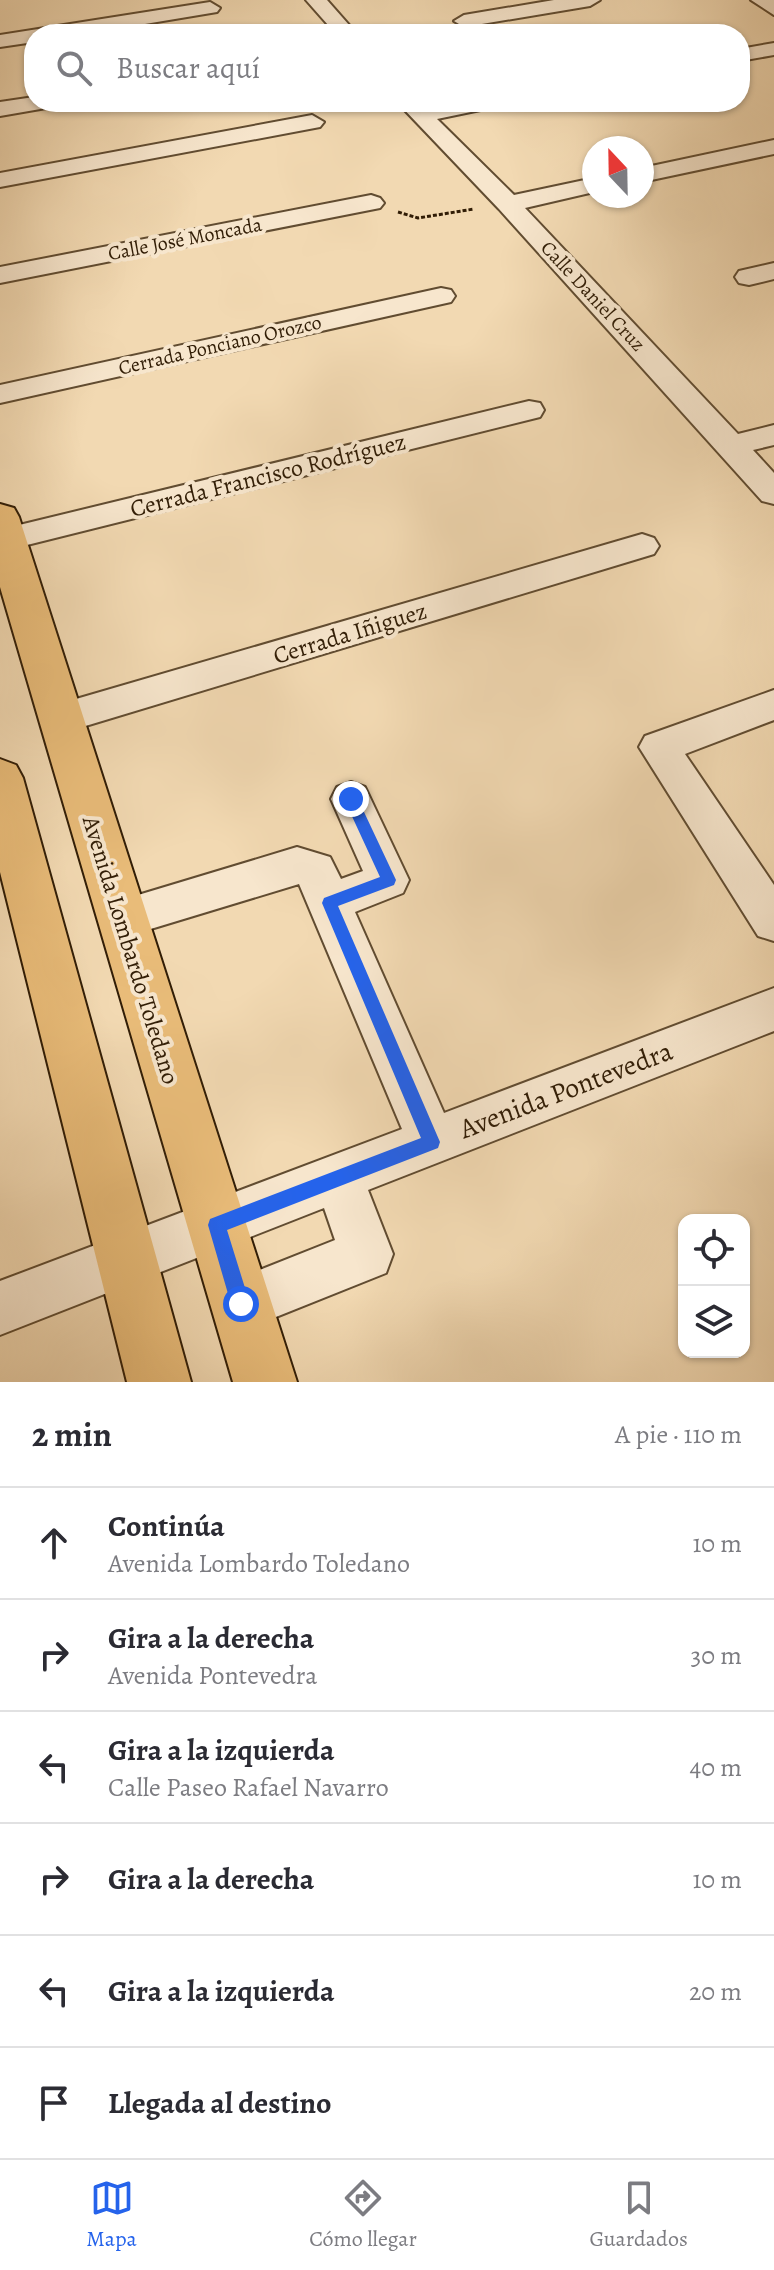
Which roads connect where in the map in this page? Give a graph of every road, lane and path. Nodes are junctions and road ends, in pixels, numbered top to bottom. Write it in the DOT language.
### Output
graph roads {
  1 [pos="316,0"];
  2 [pos="590,0"];
  3 [pos="761,0"];
  4 [pos="210,8"];
  5 [pos="774,9"];
  6 [pos="464,21"];
  7 [pos="109,24"];
  8 [pos="338,24"];
  9 [pos="24,37"];
  10 [pos="0,41"];
  11 [pos="774,49"];
  12 [pos="750,53"];
  13 [pos="24,105"];
  14 [pos="0,109"];
  15 [pos="418,112"];
  16 [pos="312,122"];
  17 [pos="774,147"];
  18 [pos="654,172"];
  19 [pos="0,180"];
  20 [pos="582,188"];
  21 [pos="371,203"];
  22 [pos="508,204"];
  23 [pos="0,275"];
  24 [pos="441,296"];
  25 [pos="0,394"];
  26 [pos="529,410"];
  27 [pos="774,435"];
  28 [pos="731,446"];
  29 [pos="774,493"];
  30 [pos="4,528"];
  31 [pos="642,546"];
  32 [pos="774,705"];
  33 [pos="59,719"];
  34 [pos="1,785"];
  35 [pos="351,799"];
  36 [pos="329,903"];
  37 [pos="121,919"];
  38 [pos="774,922"];
  39 [pos="774,1009"];
  40 [pos="432,1142"];
  41 [pos="338,1178"];
  42 [pos="216,1225"];
  43 [pos="128,1260"];
  44 [pos="241,1304"];
  45 [pos="0,1308"];
  46 [pos="159,1382"];
  47 [pos="265,1382"];
  1 -- 8 [label="street"];
  2 -- 6 [label="street"];
  3 -- 5 [label="street"];
  4 -- 7 [label="street"];
  9 -- 10 [label="street"];
  11 -- 12 [label="street"];
  13 -- 14 [label="street"];
  15 -- 22 [label="street, Calle Daniel Cruz"];
  16 -- 19 [label="street"];
  17 -- 18 [label="street"];
  20 -- 22 [label="street"];
  21 -- 22 [label="path"];
  21 -- 23 [label="street, Calle José Moncada"];
  22 -- 28 [label="street, Calle Daniel Cruz"];
  24 -- 25 [label="street, Cerrada Ponciano Orozco"];
  26 -- 30 [label="street, Cerrada Francisco Rodríguez"];
  27 -- 28 [label="street"];
  28 -- 29 [label="street, Calle Daniel Cruz"];
  30 -- 33 [label="main road, Avenida Lombardo Toledano"];
  31 -- 33 [label="street, Cerrada Iñiguez"];
  32 -- 38 [label="street"];
  33 -- 37 [label="main road, Avenida Lombardo Toledano"];
  34 -- 43 [label="main road"];
  35 -- 36 [label="street"];
  36 -- 37 [label="street"];
  36 -- 40 [label="street"];
  37 -- 42 [label="main road, Avenida Lombardo Toledano"];
  39 -- 40 [label="street, Avenida Pontevedra"];
  40 -- 41 [label="street, Avenida Pontevedra"];
  41 -- 42 [label="street, Avenida Pontevedra"];
  41 -- 44 [label="street"];
  42 -- 43 [label="street, Avenida Pontevedra"];
  42 -- 44 [label="main road, Avenida Lombardo Toledano"];
  43 -- 45 [label="street, Avenida Pontevedra"];
  43 -- 46 [label="main road"];
  44 -- 47 [label="main road, Avenida Lombardo Toledano"];
}
